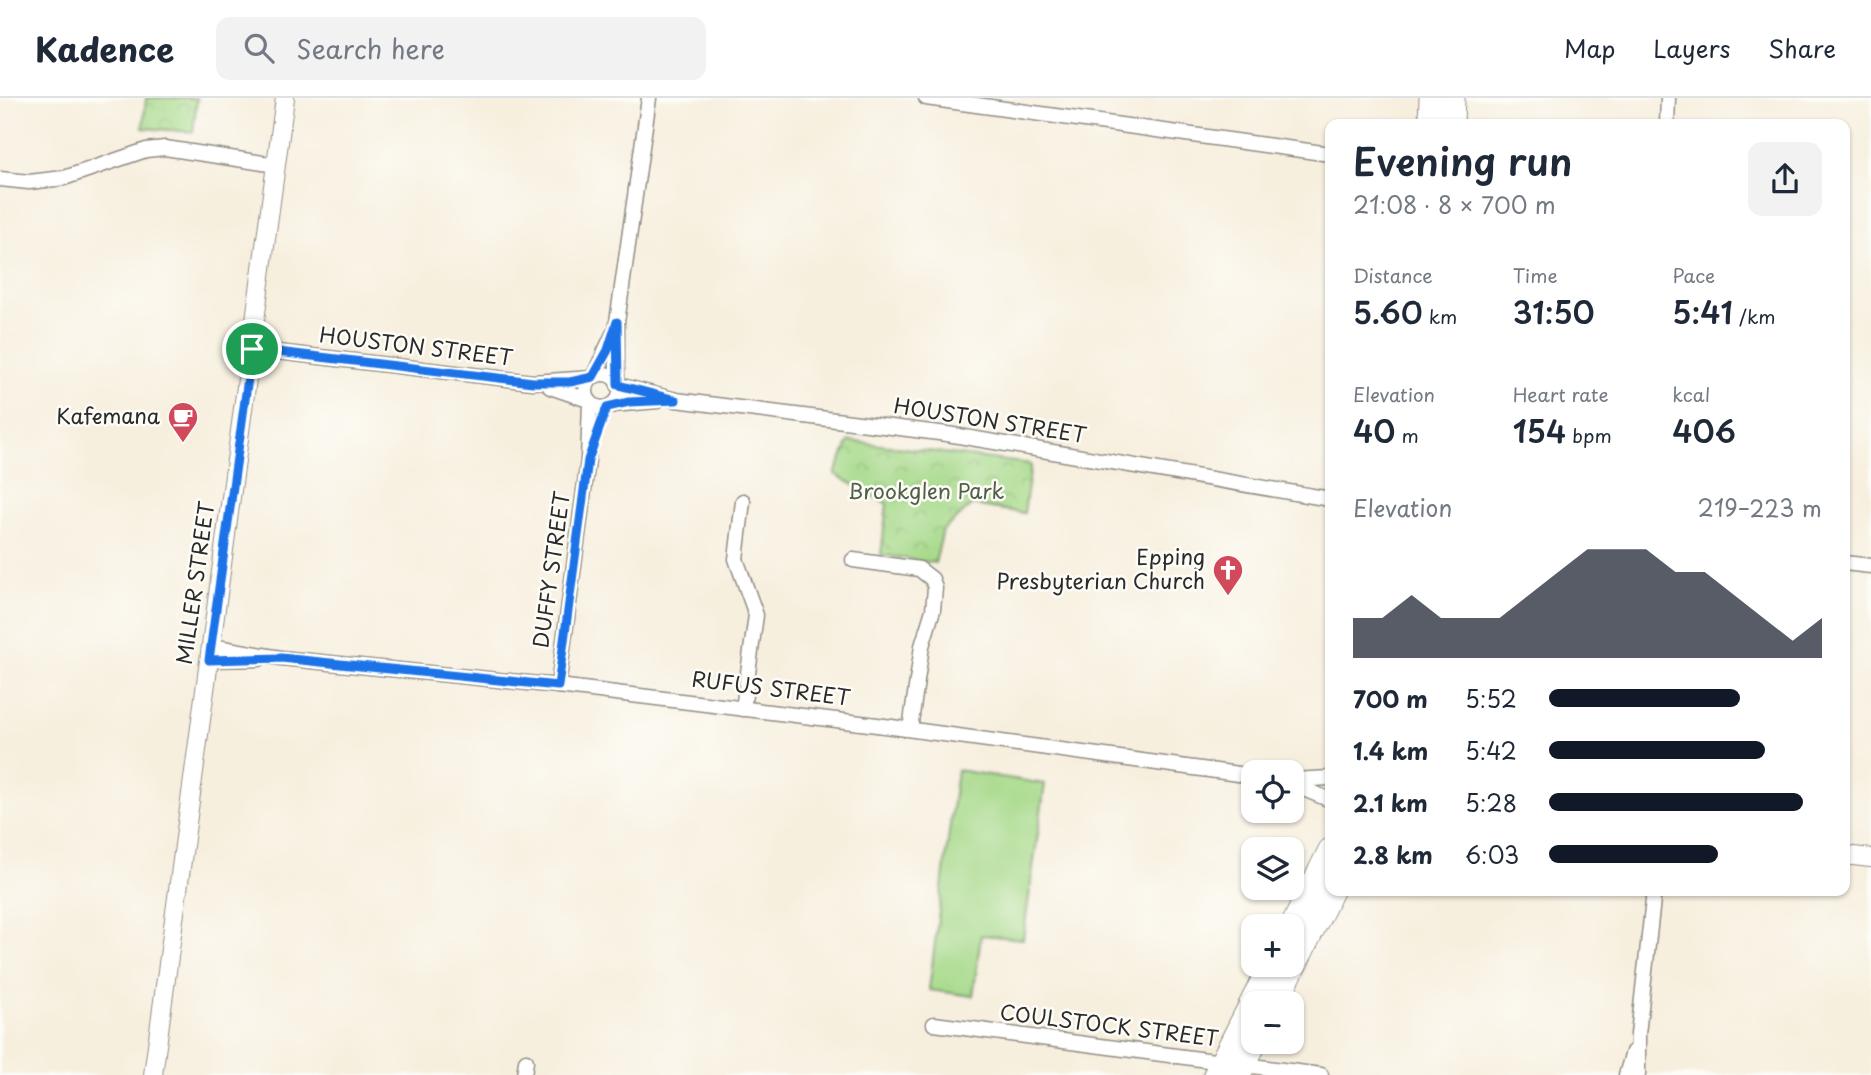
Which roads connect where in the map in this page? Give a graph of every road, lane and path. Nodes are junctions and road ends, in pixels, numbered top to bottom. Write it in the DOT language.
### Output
graph roads {
  1 [pos="285,98"];
  2 [pos="649,98"];
  3 [pos="926,98"];
  4 [pos="1431,98"];
  5 [pos="1453,98"];
  6 [pos="1668,98"];
  7 [pos="1430,119"];
  8 [pos="1452,119"];
  9 [pos="1667,119"];
  10 [pos="1325,153"];
  11 [pos="276,165"];
  12 [pos="0,179"];
  13 [pos="617,322"];
  14 [pos="252,349"];
  15 [pos="592,377"];
  16 [pos="533,382"];
  17 [pos="618,383"];
  18 [pos="676,400"];
  19 [pos="589,401"];
  20 [pos="609,406"];
  21 [pos="588,460"];
  22 [pos="1296,491"];
  23 [pos="1325,492"];
  24 [pos="1325,498"];
  25 [pos="743,501"];
  26 [pos="853,560"];
  27 [pos="1850,564"];
  28 [pos="1871,566"];
  29 [pos="210,653"];
  30 [pos="558,686"];
  31 [pos="743,709"];
  32 [pos="910,729"];
  33 [pos="1241,774"];
  34 [pos="1325,779"];
  35 [pos="1304,781"];
  36 [pos="1304,788"];
  37 [pos="1325,798"];
  38 [pos="1850,856"];
  39 [pos="1871,859"];
  40 [pos="1325,860"];
  41 [pos="1330,896"];
  42 [pos="1654,896"];
  43 [pos="1659,896"];
  44 [pos="1654,913"];
  45 [pos="1298,914"];
  46 [pos="1266,977"];
  47 [pos="1282,991"];
  48 [pos="934,1024"];
  49 [pos="1638,1034"];
  50 [pos="1244,1054"];
  51 [pos="1230,1069"];
  52 [pos="153,1075"];
  53 [pos="1321,1075"];
  54 [pos="1626,1075"];
  55 [pos="1638,1075"];
  1 -- 11 [label="street, MILLER STREET"];
  2 -- 13 [label="street"];
  3 -- 10 [label="street"];
  4 -- 7 [label="main road"];
  5 -- 8 [label="main road"];
  6 -- 9 [label="street"];
  11 -- 12 [label="street"];
  11 -- 14 [label="street, MILLER STREET"];
  13 -- 15 [label="street"];
  13 -- 17 [label="street"];
  14 -- 16 [label="street, HOUSTON STREET"];
  14 -- 29 [label="street, MILLER STREET"];
  15 -- 16 [label="street, HOUSTON STREET"];
  15 -- 17 [label="street"];
  15 -- 19 [label="street"];
  16 -- 19 [label="street, HOUSTON STREET"];
  17 -- 18 [label="street, HOUSTON STREET"];
  17 -- 20 [label="street"];
  18 -- 20 [label="street, HOUSTON STREET"];
  18 -- 22 [label="street, HOUSTON STREET"];
  19 -- 20 [label="street"];
  19 -- 21 [label="street, DUFFY STREET"];
  20 -- 21 [label="street, DUFFY STREET"];
  21 -- 30 [label="street, DUFFY STREET"];
  22 -- 23 [label="street, HOUSTON STREET"];
  22 -- 24 [label="street, HOUSTON STREET"];
  25 -- 31 [label="street"];
  26 -- 32 [label="street"];
  27 -- 28 [label="street"];
  29 -- 30 [label="street, RUFUS STREET"];
  29 -- 52 [label="street, MILLER STREET"];
  30 -- 31 [label="street, RUFUS STREET"];
  31 -- 32 [label="street, RUFUS STREET"];
  32 -- 33 [label="street, RUFUS STREET"];
  34 -- 35 [label="street"];
  36 -- 37 [label="street"];
  38 -- 39 [label="street"];
  40 -- 45 [label="main road"];
  41 -- 47 [label="main road"];
  42 -- 44 [label="street"];
  43 -- 44 [label="street"];
  44 -- 49 [label="street"];
  46 -- 51 [label="main road"];
  48 -- 51 [label="street, COULSTOCK STREET"];
  49 -- 54 [label="street"];
  49 -- 55 [label="street"];
  50 -- 51 [label="main road"];
  51 -- 53 [label="street, COULSTOCK STREET"];
}
